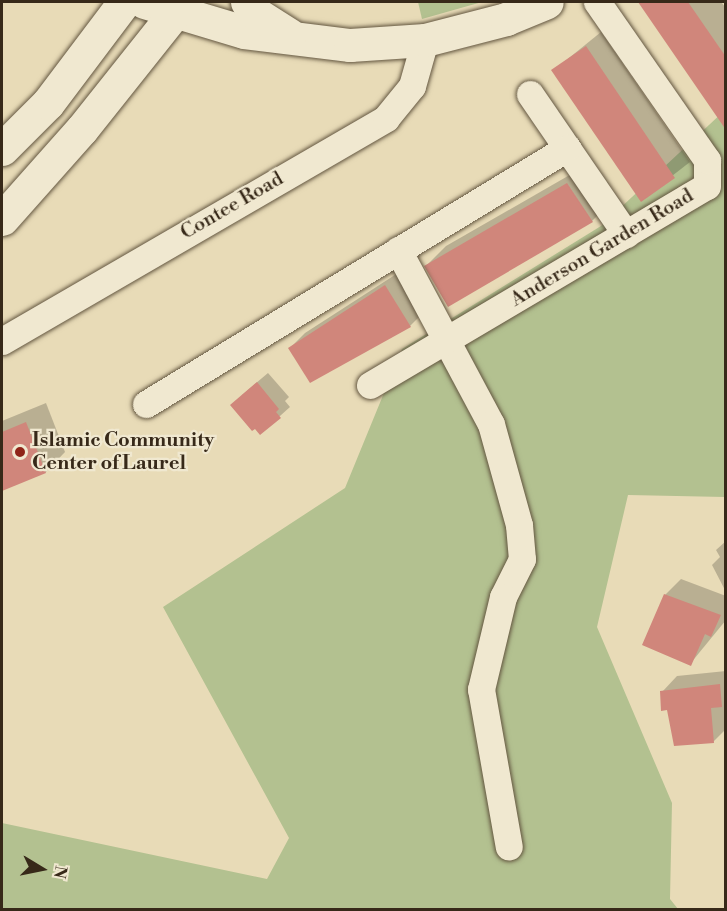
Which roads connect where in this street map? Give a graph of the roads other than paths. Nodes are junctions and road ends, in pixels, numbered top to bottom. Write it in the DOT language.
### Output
graph roads {
  1 [pos="124,2"];
  2 [pos="144,2"];
  3 [pos="247,2"];
  4 [pos="547,2"];
  5 [pos="597,2"];
  6 [pos="180,8"];
  7 [pos="425,40"];
  8 [pos="301,42"];
  9 [pos="530,94"];
  10 [pos="567,148"];
  11 [pos="2,149"];
  12 [pos="2,219"];
  13 [pos="626,234"];
  14 [pos="398,250"];
  15 [pos="447,340"];
  16 [pos="2,341"];
  17 [pos="370,385"];
  18 [pos="146,404"];
  19 [pos="509,847"];
  1 -- 11 [label="street"];
  2 -- 6 [label="street"];
  3 -- 8 [label="street"];
  4 -- 7 [label="street"];
  5 -- 13 [label="street, Anderson Garden Road"];
  6 -- 8 [label="street"];
  6 -- 12 [label="street"];
  7 -- 8 [label="street"];
  7 -- 16 [label="street, Contee Road"];
  9 -- 10 [label="street"];
  10 -- 13 [label="street"];
  10 -- 14 [label="street"];
  13 -- 15 [label="street, Anderson Garden Road"];
  14 -- 15 [label="street"];
  14 -- 18 [label="street"];
  15 -- 17 [label="street, Anderson Garden Road"];
  15 -- 19 [label="street"];
}
